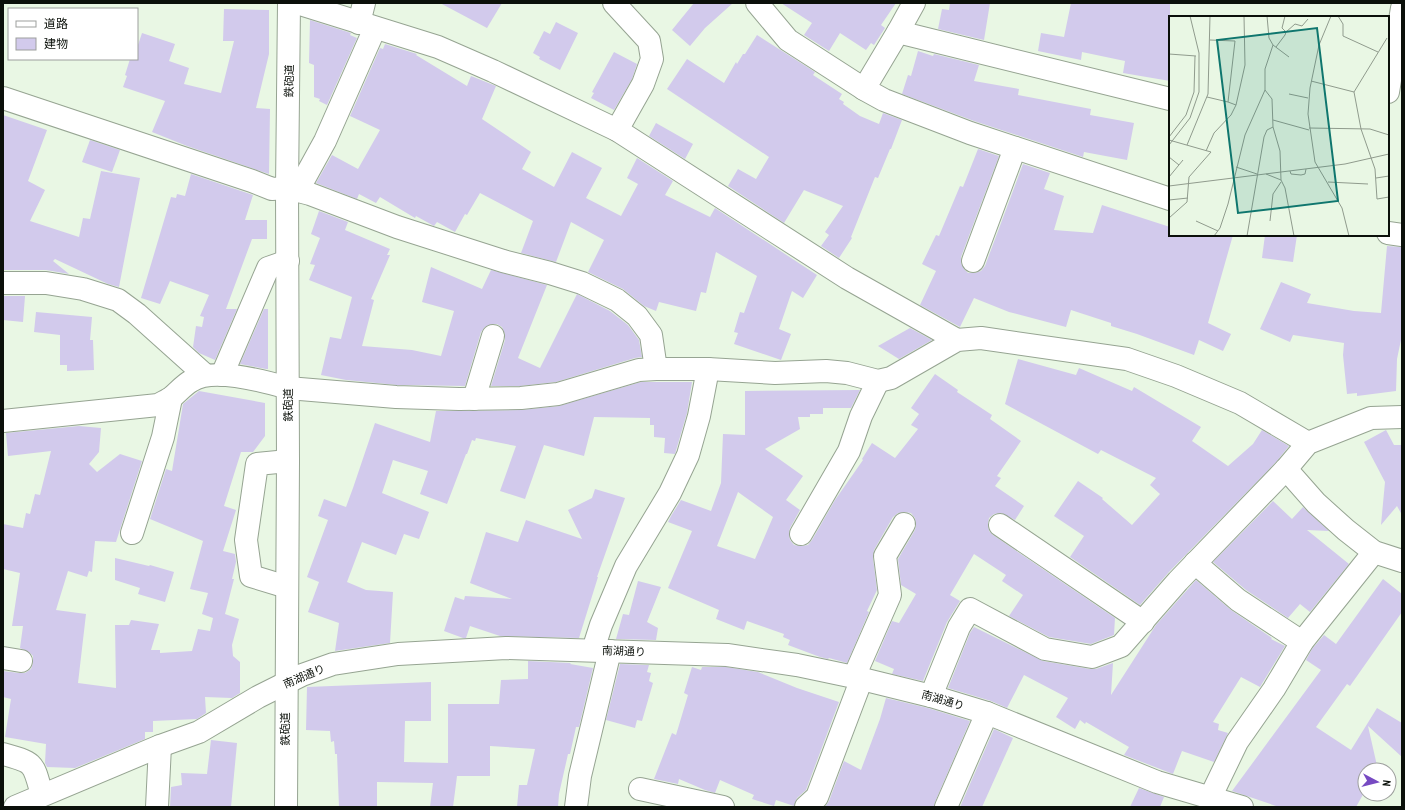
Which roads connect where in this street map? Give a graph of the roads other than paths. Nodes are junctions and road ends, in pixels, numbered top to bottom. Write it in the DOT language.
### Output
graph roads {
  1 [pos="289,3"];
  2 [pos="297,3"];
  3 [pos="614,3"];
  4 [pos="757,3"];
  5 [pos="914,3"];
  6 [pos="1402,8"];
  7 [pos="366,18"];
  8 [pos="898,32"];
  9 [pos="1389,86"];
  10 [pos="864,89"];
  11 [pos="3,98"];
  12 [pos="1169,99"];
  13 [pos="617,130"];
  14 [pos="1015,148"];
  15 [pos="293,189"];
  16 [pos="1169,199"];
  17 [pos="1389,233"];
  18 [pos="1402,235"];
  19 [pos="288,261"];
  20 [pos="973,261"];
  21 [pos="3,283"];
  22 [pos="493,336"];
  23 [pos="957,340"];
  24 [pos="656,369"];
  25 [pos="708,369"];
  26 [pos="213,375"];
  27 [pos="878,381"];
  28 [pos="288,388"];
  29 [pos="171,398"];
  30 [pos="474,399"];
  31 [pos="1402,417"];
  32 [pos="3,421"];
  33 [pos="1308,443"];
  34 [pos="288,462"];
  35 [pos="1286,469"];
  36 [pos="904,524"];
  37 [pos="1000,525"];
  38 [pos="132,533"];
  39 [pos="802,534"];
  40 [pos="1374,552"];
  41 [pos="1402,561"];
  42 [pos="1195,564"];
  43 [pos="287,587"];
  44 [pos="1144,622"];
  45 [pos="1302,642"];
  46 [pos="601,651"];
  47 [pos="858,678"];
  48 [pos="286,683"];
  49 [pos="931,696"];
  50 [pos="987,713"];
  51 [pos="160,746"];
  52 [pos="3,754"];
  53 [pos="640,789"];
  54 [pos="42,795"];
  55 [pos="1210,798"];
  56 [pos="1237,806"];
  57 [pos="15,807"];
  58 [pos="156,807"];
  59 [pos="286,807"];
  60 [pos="576,807"];
  61 [pos="724,807"];
  62 [pos="806,807"];
  63 [pos="946,807"];
  1 -- 15 [label="street, 鉄砲道"];
  2 -- 7 [label="street"];
  3 -- 13 [label="street"];
  4 -- 10 [label="street"];
  5 -- 8 [label="street"];
  6 -- 9 [label="street"];
  7 -- 13 [label="street"];
  7 -- 15 [label="street"];
  8 -- 10 [label="street"];
  8 -- 12 [label="street"];
  10 -- 14 [label="street"];
  11 -- 15 [label="street"];
  13 -- 23 [label="street"];
  14 -- 16 [label="street"];
  14 -- 20 [label="street"];
  15 -- 19 [label="street, 鉄砲道"];
  15 -- 24 [label="street"];
  17 -- 18 [label="street"];
  19 -- 26 [label="street"];
  19 -- 28 [label="street, 鉄砲道"];
  21 -- 26 [label="street"];
  22 -- 30 [label="street"];
  23 -- 27 [label="street"];
  23 -- 33 [label="street"];
  24 -- 25 [label="street"];
  24 -- 30 [label="street"];
  25 -- 27 [label="street"];
  25 -- 46 [label="street"];
  26 -- 28 [label="street"];
  26 -- 29 [label="street"];
  27 -- 39 [label="street"];
  28 -- 30 [label="street"];
  28 -- 34 [label="street, 鉄砲道"];
  29 -- 32 [label="street"];
  29 -- 38 [label="street"];
  31 -- 33 [label="street"];
  33 -- 35 [label="street"];
  34 -- 43 [label="street, 鉄砲道"];
  34 -- 43 [label="street"];
  35 -- 40 [label="street"];
  35 -- 42 [label="street"];
  36 -- 47 [label="street"];
  37 -- 44 [label="street"];
  40 -- 41 [label="street"];
  40 -- 45 [label="street"];
  42 -- 44 [label="street"];
  42 -- 45 [label="street"];
  43 -- 48 [label="street, 鉄砲道"];
  44 -- 49 [label="street"];
  45 -- 55 [label="street"];
  46 -- 47 [label="street, 南湖通り"];
  46 -- 48 [label="street, 南湖通り"];
  46 -- 60 [label="street"];
  47 -- 49 [label="street, 南湖通り"];
  47 -- 62 [label="street"];
  48 -- 51 [label="street, 南湖通り"];
  48 -- 59 [label="street, 鉄砲道"];
  49 -- 50 [label="street, 南湖通り"];
  50 -- 55 [label="street, 南湖通り"];
  50 -- 63 [label="street"];
  51 -- 54 [label="street, 南湖通り"];
  51 -- 58 [label="street"];
  52 -- 54 [label="street"];
  53 -- 61 [label="street"];
  54 -- 57 [label="street, 南湖通り"];
  55 -- 56 [label="street, 南湖通り"];
}
